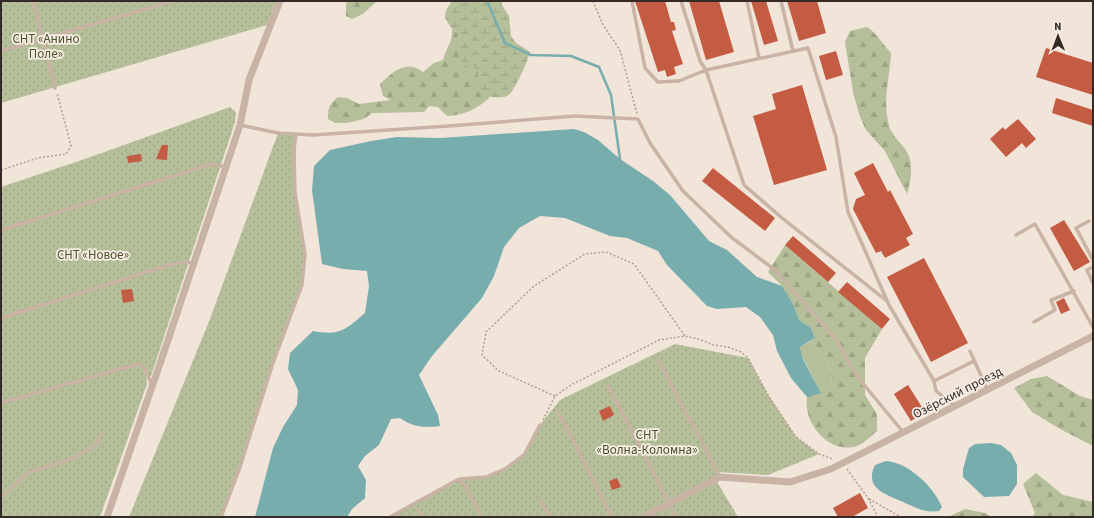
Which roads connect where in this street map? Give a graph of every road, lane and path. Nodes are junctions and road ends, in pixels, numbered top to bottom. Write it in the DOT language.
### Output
graph roads {
  1 [pos="33,1"];
  2 [pos="173,1"];
  3 [pos="280,1"];
  4 [pos="593,1"];
  5 [pos="632,1"];
  6 [pos="681,1"];
  7 [pos="747,1"];
  8 [pos="782,1"];
  9 [pos="43,39"];
  10 [pos="1,51"];
  11 [pos="794,51"];
  12 [pos="759,58"];
  13 [pos="706,70"];
  14 [pos="55,88"];
  15 [pos="638,119"];
  16 [pos="240,125"];
  17 [pos="296,135"];
  18 [pos="226,167"];
  19 [pos="1,170"];
  20 [pos="1090,221"];
  21 [pos="1,230"];
  22 [pos="1016,235"];
  23 [pos="1093,260"];
  24 [pos="194,264"];
  25 [pos="1093,267"];
  26 [pos="1093,283"];
  27 [pos="1074,291"];
  28 [pos="888,301"];
  29 [pos="1,318"];
  30 [pos="1034,322"];
  31 [pos="1093,327"];
  32 [pos="685,336"];
  33 [pos="1093,336"];
  34 [pos="970,351"];
  35 [pos="658,360"];
  36 [pos="974,361"];
  37 [pos="934,382"];
  38 [pos="608,385"];
  39 [pos="153,386"];
  40 [pos="988,390"];
  41 [pos="556,396"];
  42 [pos="1,403"];
  43 [pos="956,407"];
  44 [pos="558,412"];
  45 [pos="540,425"];
  46 [pos="102,433"];
  47 [pos="903,433"];
  48 [pos="843,463"];
  49 [pos="720,477"];
  50 [pos="459,479"];
  51 [pos="1,497"];
  52 [pos="868,498"];
  53 [pos="541,500"];
  54 [pos="669,503"];
  55 [pos="418,510"];
  56 [pos="107,517"];
  57 [pos="221,517"];
  58 [pos="390,517"];
  59 [pos="421,517"];
  60 [pos="482,517"];
  61 [pos="549,517"];
  62 [pos="612,517"];
  63 [pos="642,517"];
  64 [pos="676,517"];
  65 [pos="878,517"];
  66 [pos="901,517"];
  1 -- 9 [label="lane"];
  2 -- 9 [label="lane"];
  3 -- 16 [label="street"];
  4 -- 15 [label="path"];
  5 -- 13 [label="lane"];
  6 -- 13 [label="lane"];
  7 -- 12 [label="lane"];
  8 -- 11 [label="lane"];
  9 -- 10 [label="lane"];
  9 -- 14 [label="lane"];
  11 -- 12 [label="lane"];
  11 -- 28 [label="lane"];
  12 -- 13 [label="lane"];
  13 -- 28 [label="lane"];
  14 -- 19 [label="path"];
  15 -- 17 [label="lane"];
  15 -- 47 [label="lane"];
  16 -- 17 [label="lane"];
  16 -- 18 [label="street"];
  17 -- 57 [label="lane"];
  18 -- 21 [label="lane"];
  18 -- 24 [label="street"];
  20 -- 23 [label="lane"];
  22 -- 27 [label="lane"];
  24 -- 29 [label="lane"];
  24 -- 39 [label="street"];
  25 -- 26 [label="lane"];
  27 -- 30 [label="lane"];
  27 -- 31 [label="lane"];
  28 -- 37 [label="lane"];
  32 -- 41 [label="path"];
  32 -- 41 [label="path"];
  32 -- 48 [label="path"];
  33 -- 40 [label="street, Озёрский проезд"];
  34 -- 36 [label="lane"];
  35 -- 49 [label="lane"];
  36 -- 37 [label="lane"];
  36 -- 40 [label="lane"];
  37 -- 43 [label="lane"];
  38 -- 54 [label="lane"];
  39 -- 42 [label="lane"];
  39 -- 56 [label="street"];
  40 -- 43 [label="street, Озёрский проезд"];
  41 -- 45 [label="path"];
  43 -- 47 [label="street, Озёрский проезд"];
  44 -- 62 [label="lane"];
  45 -- 50 [label="lane"];
  46 -- 51 [label="lane"];
  47 -- 48 [label="street, Озёрский проезд"];
  48 -- 49 [label="street, Озёрский проезд"];
  48 -- 52 [label="path"];
  49 -- 54 [label="street"];
  50 -- 58 [label="lane"];
  50 -- 60 [label="lane"];
  52 -- 65 [label="path"];
  52 -- 66 [label="path"];
  53 -- 61 [label="lane"];
  54 -- 63 [label="street"];
  54 -- 64 [label="lane"];
  55 -- 59 [label="lane"];
}
